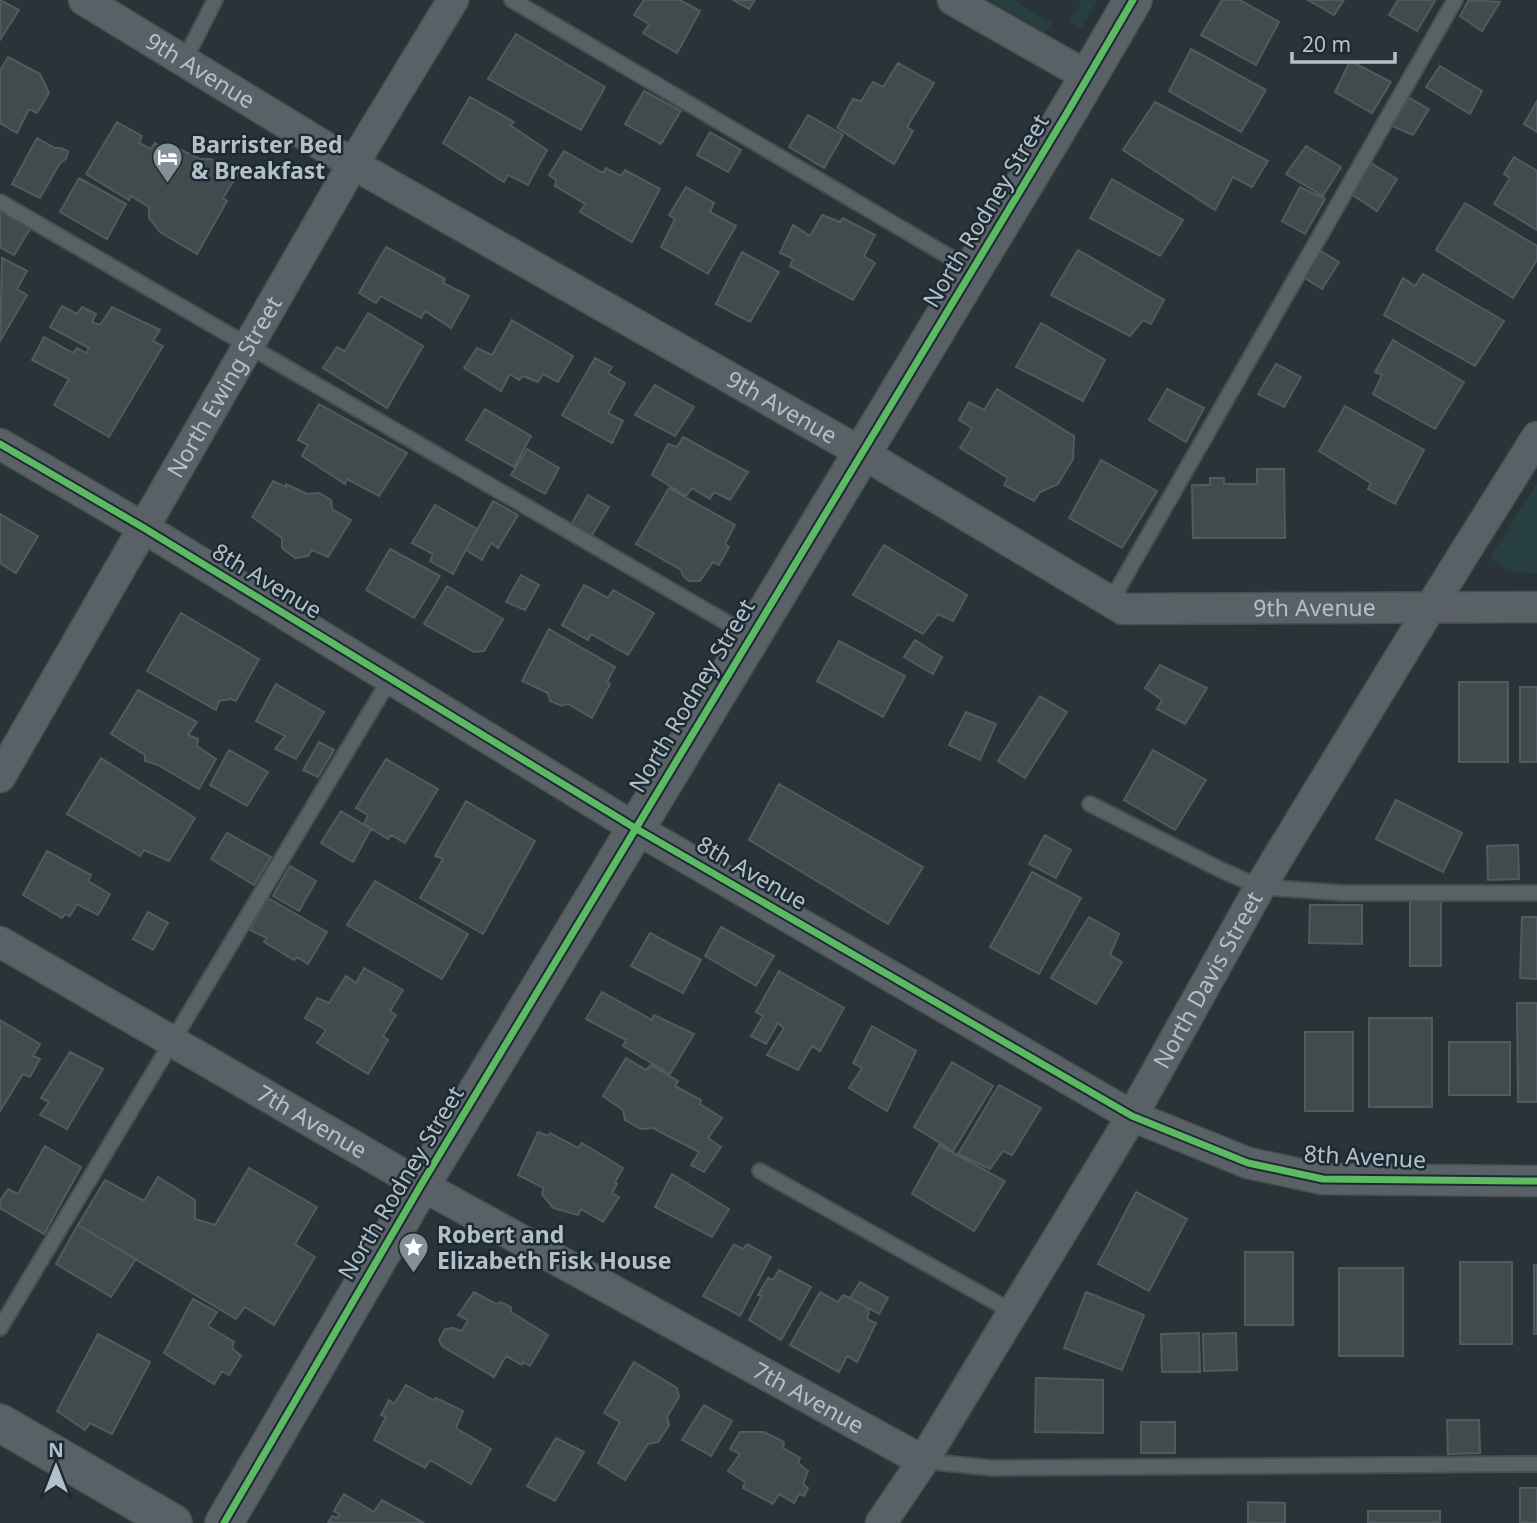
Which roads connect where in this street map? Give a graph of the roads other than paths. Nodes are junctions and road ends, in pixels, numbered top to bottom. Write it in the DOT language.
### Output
graph roads {
  1 [pos="83,0"];
  2 [pos="215,0"];
  3 [pos="453,0"];
  4 [pos="512,0"];
  5 [pos="953,0"];
  6 [pos="1133,0"];
  7 [pos="1455,0"];
  8 [pos="184,61"];
  9 [pos="1089,77"];
  10 [pos="353,164"];
  11 [pos="0,202"];
  12 [pos="973,270"];
  13 [pos="248,347"];
  14 [pos="1537,437"];
  15 [pos="0,444"];
  16 [pos="862,453"];
  17 [pos="144,528"];
  18 [pos="1111,601"];
  19 [pos="1537,607"];
  20 [pos="1430,608"];
  21 [pos="751,637"];
  22 [pos="390,679"];
  23 [pos="0,777"];
  24 [pos="1090,804"];
  25 [pos="635,828"];
  26 [pos="1260,887"];
  27 [pos="1537,892"];
  28 [pos="0,943"];
  29 [pos="172,1042"];
  30 [pos="1132,1116"];
  31 [pos="760,1171"];
  32 [pos="1537,1181"];
  33 [pos="421,1185"];
  34 [pos="1013,1312"];
  35 [pos="0,1328"];
  36 [pos="0,1423"];
  37 [pos="923,1461"];
  38 [pos="1537,1464"];
  39 [pos="173,1523"];
  40 [pos="223,1523"];
  41 [pos="881,1523"];
  1 -- 8 [label="street, 9th Avenue"];
  2 -- 8 [label="lane"];
  3 -- 10 [label="street, North Ewing Street"];
  4 -- 12 [label="lane"];
  5 -- 9 [label="street"];
  6 -- 9 [label="street, North Rodney Street"];
  7 -- 18 [label="lane"];
  8 -- 10 [label="street, 9th Avenue"];
  9 -- 12 [label="street, North Rodney Street"];
  10 -- 13 [label="street, North Ewing Street"];
  10 -- 16 [label="street, 9th Avenue"];
  11 -- 13 [label="lane"];
  12 -- 16 [label="street, North Rodney Street"];
  13 -- 17 [label="street, North Ewing Street"];
  13 -- 21 [label="lane"];
  14 -- 20 [label="street, North Davis Street"];
  15 -- 17 [label="street, 8th Avenue"];
  16 -- 18 [label="street, 9th Avenue"];
  16 -- 21 [label="street, North Rodney Street"];
  17 -- 22 [label="street, 8th Avenue"];
  17 -- 23 [label="street, North Ewing Street"];
  18 -- 20 [label="street, 9th Avenue"];
  19 -- 20 [label="street, 9th Avenue"];
  20 -- 26 [label="street, North Davis Street"];
  21 -- 25 [label="street, North Rodney Street"];
  22 -- 25 [label="street, 8th Avenue"];
  22 -- 29 [label="lane"];
  24 -- 26 [label="lane"];
  25 -- 30 [label="street, 8th Avenue"];
  25 -- 33 [label="street, North Rodney Street"];
  26 -- 27 [label="lane"];
  26 -- 30 [label="street, North Davis Street"];
  28 -- 29 [label="street, 7th Avenue"];
  29 -- 33 [label="street, 7th Avenue"];
  29 -- 35 [label="lane"];
  30 -- 32 [label="street, 8th Avenue"];
  30 -- 34 [label="street, North Davis Street"];
  31 -- 34 [label="lane"];
  33 -- 37 [label="street, 7th Avenue"];
  33 -- 40 [label="street, North Rodney Street"];
  34 -- 37 [label="street, North Davis Street"];
  36 -- 39 [label="street"];
  37 -- 38 [label="lane"];
  37 -- 41 [label="street, North Davis Street"];
}
